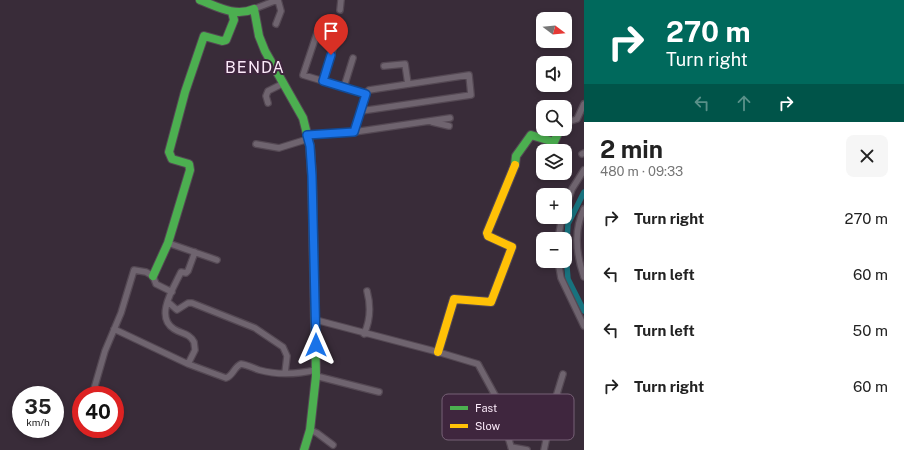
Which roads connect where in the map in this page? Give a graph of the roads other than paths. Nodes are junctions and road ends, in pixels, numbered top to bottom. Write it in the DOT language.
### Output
graph roads {
  1 [pos="200,0"];
  2 [pos="278,0"];
  3 [pos="341,0"];
  4 [pos="266,2"];
  5 [pos="254,9"];
  6 [pos="340,10"];
  7 [pos="232,12"];
  8 [pos="276,24"];
  9 [pos="318,30"];
  10 [pos="335,42"];
  11 [pos="353,58"];
  12 [pos="384,66"];
  13 [pos="323,81"];
  14 [pos="284,83"];
  15 [pos="408,84"];
  16 [pos="344,87"];
  17 [pos="366,94"];
  18 [pos="268,103"];
  19 [pos="584,104"];
  20 [pos="361,111"];
  21 [pos="582,116"];
  22 [pos="450,118"];
  23 [pos="428,121"];
  24 [pos="572,121"];
  25 [pos="449,126"];
  26 [pos="354,132"];
  27 [pos="536,135"];
  28 [pos="537,136"];
  29 [pos="557,136"];
  30 [pos="307,137"];
  31 [pos="256,144"];
  32 [pos="584,170"];
  33 [pos="572,189"];
  34 [pos="584,209"];
  35 [pos="168,243"];
  36 [pos="195,252"];
  37 [pos="217,260"];
  38 [pos="559,268"];
  39 [pos="153,276"];
  40 [pos="584,277"];
  41 [pos="367,290"];
  42 [pos="172,292"];
  43 [pos="168,302"];
  44 [pos="316,320"];
  45 [pos="584,326"];
  46 [pos="114,329"];
  47 [pos="364,334"];
  48 [pos="438,352"];
  49 [pos="188,364"];
  50 [pos="285,372"];
  51 [pos="316,373"];
  52 [pos="563,374"];
  53 [pos="95,386"];
  54 [pos="379,392"];
  55 [pos="494,394"];
  56 [pos="557,394"];
  57 [pos="310,430"];
  58 [pos="546,440"];
  59 [pos="333,445"];
  60 [pos="512,448"];
  61 [pos="304,450"];
  62 [pos="527,450"];
  63 [pos="544,450"];
  1 -- 7 [label="street"];
  2 -- 4 [label="street"];
  2 -- 8 [label="street"];
  3 -- 6 [label="street"];
  4 -- 5 [label="street"];
  5 -- 7 [label="street"];
  5 -- 14 [label="street"];
  7 -- 35 [label="street"];
  9 -- 13 [label="street"];
  10 -- 13 [label="street"];
  11 -- 16 [label="street"];
  12 -- 15 [label="street"];
  13 -- 16 [label="street"];
  14 -- 18 [label="street"];
  14 -- 30 [label="street"];
  15 -- 17 [label="street"];
  15 -- 20 [label="street"];
  16 -- 17 [label="street"];
  17 -- 20 [label="street"];
  19 -- 21 [label="street"];
  20 -- 26 [label="street"];
  21 -- 24 [label="street"];
  22 -- 23 [label="street"];
  23 -- 25 [label="street"];
  23 -- 26 [label="street"];
  26 -- 30 [label="street"];
  27 -- 48 [label="street"];
  28 -- 29 [label="street"];
  30 -- 31 [label="street"];
  30 -- 44 [label="street"];
  32 -- 33 [label="street"];
  34 -- 40 [label="street"];
  35 -- 36 [label="street"];
  35 -- 39 [label="street"];
  36 -- 37 [label="street"];
  36 -- 42 [label="street"];
  38 -- 45 [label="street"];
  39 -- 42 [label="street"];
  39 -- 46 [label="street"];
  41 -- 47 [label="street"];
  42 -- 43 [label="street"];
  43 -- 49 [label="street"];
  43 -- 50 [label="street"];
  44 -- 47 [label="street"];
  44 -- 51 [label="street"];
  46 -- 49 [label="street"];
  46 -- 53 [label="street"];
  47 -- 48 [label="street"];
  48 -- 55 [label="street"];
  49 -- 50 [label="street"];
  50 -- 51 [label="street"];
  51 -- 54 [label="street"];
  51 -- 57 [label="street"];
  52 -- 56 [label="street"];
  57 -- 59 [label="street"];
  57 -- 61 [label="street"];
  58 -- 63 [label="street"];
  60 -- 62 [label="street"];
}
